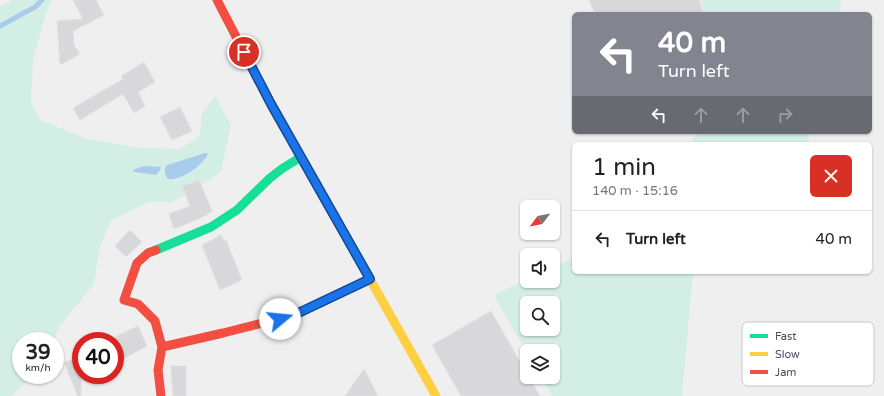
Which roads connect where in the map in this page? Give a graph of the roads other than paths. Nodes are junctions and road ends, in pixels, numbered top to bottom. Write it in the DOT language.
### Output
graph roads {
  1 [pos="217,0"];
  2 [pos="301,157"];
  3 [pos="370,279"];
  4 [pos="162,347"];
  5 [pos="161,396"];
  6 [pos="436,396"];
  1 -- 2 [label="main road"];
  2 -- 3 [label="main road"];
  2 -- 4 [label="main road"];
  3 -- 4 [label="main road"];
  3 -- 6 [label="main road"];
  4 -- 5 [label="main road"];
}
